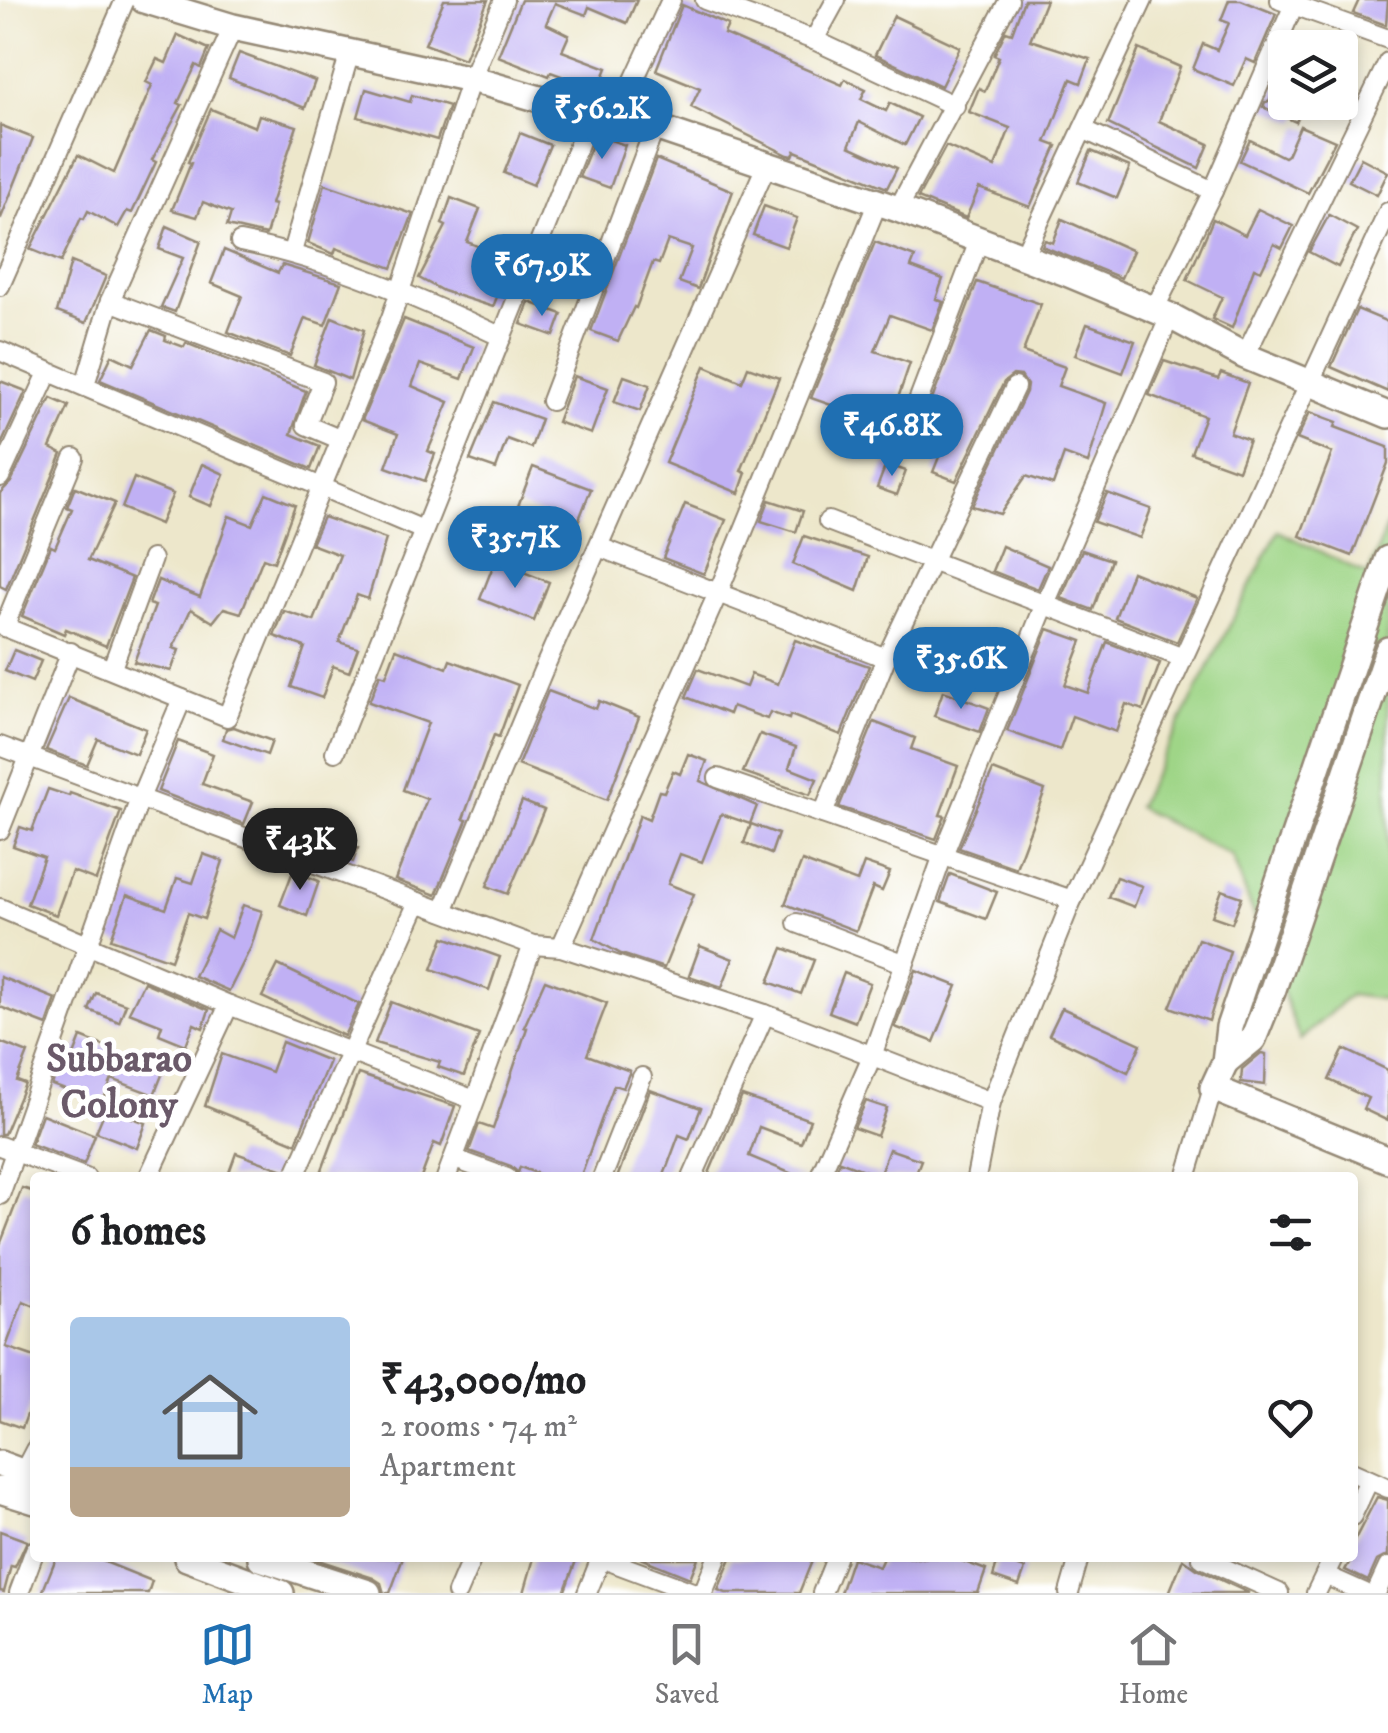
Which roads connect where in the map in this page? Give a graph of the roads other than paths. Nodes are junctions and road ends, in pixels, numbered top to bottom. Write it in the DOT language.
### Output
graph roads {
  1 [pos="125,0"];
  2 [pos="146,0"];
  3 [pos="504,0"];
  4 [pos="671,0"];
  5 [pos="705,0"];
  6 [pos="836,0"];
  7 [pos="1009,0"];
  8 [pos="1143,0"];
  9 [pos="1290,2"];
  10 [pos="234,27"];
  11 [pos="1388,39"];
  12 [pos="814,40"];
  13 [pos="350,52"];
  14 [pos="1388,62"];
  15 [pos="471,79"];
  16 [pos="955,106"];
  17 [pos="602,118"];
  18 [pos="655,126"];
  19 [pos="1083,129"];
  20 [pos="766,166"];
  21 [pos="1213,190"];
  22 [pos="888,206"];
  23 [pos="1388,212"];
  24 [pos="979,241"];
  25 [pos="240,242"];
  26 [pos="292,252"];
  27 [pos="1022,258"];
  28 [pos="0,286"];
  29 [pos="401,290"];
  30 [pos="110,301"];
  31 [pos="1162,313"];
  32 [pos="502,336"];
  33 [pos="0,351"];
  34 [pos="1245,356"];
  35 [pos="48,373"];
  36 [pos="1310,382"];
  37 [pos="85,386"];
  38 [pos="1015,387"];
  39 [pos="550,401"];
  40 [pos="1388,415"];
  41 [pos="339,438"];
  42 [pos="904,438"];
  43 [pos="74,458"];
  44 [pos="1,471"];
  45 [pos="320,488"];
  46 [pos="828,520"];
  47 [pos="423,530"];
  48 [pos="599,546"];
  49 [pos="1388,559"];
  50 [pos="152,560"];
  51 [pos="934,562"];
  52 [pos="718,593"];
  53 [pos="1045,604"];
  54 [pos="2,626"];
  55 [pos="1388,650"];
  56 [pos="71,652"];
  57 [pos="886,658"];
  58 [pos="1183,658"];
  59 [pos="112,668"];
  60 [pos="1350,671"];
  61 [pos="1382,683"];
  62 [pos="182,699"];
  63 [pos="0,746"];
  64 [pos="335,752"];
  65 [pos="27,756"];
  66 [pos="718,778"];
  67 [pos="140,798"];
  68 [pos="824,814"];
  69 [pos="0,830"];
  70 [pos="943,855"];
  71 [pos="1072,900"];
  72 [pos="418,902"];
  73 [pos="0,908"];
  74 [pos="443,912"];
  75 [pos="797,923"];
  76 [pos="533,945"];
  77 [pos="562,947"];
  78 [pos="88,948"];
  79 [pos="902,963"];
  80 [pos="229,1005"];
  81 [pos="765,1014"];
  82 [pos="351,1052"];
  83 [pos="872,1056"];
  84 [pos="1225,1062"];
  85 [pos="642,1077"];
  86 [pos="1213,1088"];
  87 [pos="474,1100"];
  88 [pos="991,1102"];
  89 [pos="8,1149"];
  90 [pos="455,1159"];
  91 [pos="1388,1160"];
  92 [pos="70,1172"];
  93 [pos="151,1172"];
  94 [pos="297,1172"];
  95 [pos="449,1172"];
  96 [pos="491,1172"];
  97 [pos="604,1172"];
  98 [pos="695,1172"];
  99 [pos="823,1172"];
  100 [pos="977,1172"];
  101 [pos="1188,1172"];
  102 [pos="0,1195"];
  103 [pos="1361,1476"];
  104 [pos="1388,1488"];
  105 [pos="0,1490"];
  106 [pos="30,1500"];
  107 [pos="30,1562"];
  108 [pos="198,1562"];
  109 [pos="470,1562"];
  110 [pos="599,1562"];
  111 [pos="612,1562"];
  112 [pos="715,1562"];
  113 [pos="834,1562"];
  114 [pos="1078,1562"];
  115 [pos="1208,1562"];
  116 [pos="296,1563"];
  117 [pos="1329,1566"];
  118 [pos="1388,1566"];
  119 [pos="1247,1586"];
  120 [pos="18,1593"];
  121 [pos="282,1593"];
  122 [pos="368,1593"];
  123 [pos="457,1593"];
  124 [pos="587,1593"];
  125 [pos="695,1593"];
  126 [pos="703,1593"];
  127 [pos="822,1593"];
  128 [pos="1069,1593"];
  129 [pos="1279,1593"];
  130 [pos="1316,1593"];
  131 [pos="1365,1593"];
  132 [pos="1376,1593"];
  1 -- 28 [label="street"];
  2 -- 10 [label="street"];
  3 -- 15 [label="street"];
  4 -- 17 [label="street"];
  5 -- 12 [label="street"];
  6 -- 12 [label="street"];
  7 -- 16 [label="street"];
  8 -- 19 [label="street"];
  9 -- 11 [label="street"];
  9 -- 21 [label="street"];
  10 -- 13 [label="street"];
  10 -- 30 [label="street"];
  12 -- 16 [label="street"];
  13 -- 15 [label="street"];
  13 -- 26 [label="street"];
  14 -- 34 [label="street"];
  15 -- 17 [label="street"];
  15 -- 29 [label="street"];
  16 -- 22 [label="street"];
  17 -- 18 [label="street"];
  17 -- 32 [label="street"];
  18 -- 20 [label="street"];
  18 -- 39 [label="street"];
  19 -- 21 [label="street"];
  19 -- 27 [label="street"];
  20 -- 22 [label="street"];
  20 -- 48 [label="street"];
  21 -- 31 [label="street"];
  22 -- 24 [label="street"];
  22 -- 52 [label="street"];
  23 -- 36 [label="street"];
  24 -- 27 [label="street"];
  24 -- 42 [label="street"];
  25 -- 26 [label="street"];
  26 -- 29 [label="street"];
  27 -- 31 [label="street"];
  29 -- 32 [label="street"];
  29 -- 41 [label="street"];
  30 -- 37 [label="street"];
  30 -- 41 [label="street"];
  31 -- 34 [label="street"];
  31 -- 53 [label="street"];
  32 -- 47 [label="street"];
  33 -- 35 [label="street"];
  34 -- 36 [label="street"];
  35 -- 37 [label="street"];
  35 -- 44 [label="street"];
  36 -- 40 [label="street"];
  36 -- 58 [label="street"];
  37 -- 45 [label="street"];
  38 -- 51 [label="street"];
  41 -- 45 [label="street"];
  43 -- 54 [label="street"];
  45 -- 47 [label="street"];
  45 -- 62 [label="street"];
  46 -- 51 [label="street"];
  47 -- 64 [label="street"];
  48 -- 52 [label="street"];
  48 -- 74 [label="street"];
  49 -- 60 [label="street"];
  50 -- 59 [label="street"];
  51 -- 53 [label="street"];
  51 -- 57 [label="street"];
  52 -- 57 [label="street"];
  52 -- 77 [label="street"];
  53 -- 58 [label="street"];
  53 -- 70 [label="street"];
  54 -- 56 [label="street"];
  55 -- 61 [label="street"];
  56 -- 59 [label="street"];
  56 -- 65 [label="street"];
  57 -- 68 [label="street"];
  58 -- 71 [label="street"];
  59 -- 62 [label="street"];
  60 -- 61 [label="street"];
  60 -- 84 [label="street"];
  61 -- 84 [label="street"];
  62 -- 67 [label="street"];
  63 -- 65 [label="street"];
  65 -- 67 [label="street"];
  65 -- 69 [label="street"];
  66 -- 68 [label="street"];
  67 -- 72 [label="street"];
  67 -- 78 [label="street"];
  68 -- 70 [label="street"];
  70 -- 71 [label="street"];
  70 -- 79 [label="street"];
  71 -- 88 [label="street"];
  72 -- 74 [label="street"];
  72 -- 82 [label="street"];
  73 -- 78 [label="street"];
  74 -- 76 [label="street"];
  75 -- 79 [label="street"];
  76 -- 77 [label="street"];
  76 -- 87 [label="street"];
  77 -- 81 [label="street"];
  78 -- 80 [label="street"];
  78 -- 89 [label="street"];
  79 -- 83 [label="street"];
  80 -- 82 [label="street"];
  80 -- 93 [label="street"];
  81 -- 83 [label="street"];
  81 -- 98 [label="street"];
  82 -- 87 [label="street"];
  82 -- 94 [label="street"];
  83 -- 88 [label="street"];
  83 -- 99 [label="street"];
  84 -- 86 [label="street"];
  85 -- 97 [label="street"];
  86 -- 91 [label="street"];
  86 -- 101 [label="street"];
  87 -- 90 [label="street"];
  88 -- 100 [label="street"];
  89 -- 92 [label="street"];
  89 -- 102 [label="street"];
  90 -- 95 [label="street"];
  90 -- 96 [label="street"];
  103 -- 104 [label="street"];
  105 -- 106 [label="street"];
  107 -- 120 [label="street"];
  108 -- 121 [label="street"];
  109 -- 123 [label="street"];
  110 -- 124 [label="street"];
  111 -- 125 [label="street"];
  112 -- 126 [label="street"];
  113 -- 127 [label="street"];
  114 -- 128 [label="street"];
  115 -- 119 [label="street"];
  116 -- 121 [label="street"];
  116 -- 122 [label="street"];
  117 -- 130 [label="street"];
  117 -- 131 [label="street"];
  118 -- 132 [label="street"];
  119 -- 129 [label="street"];
}
